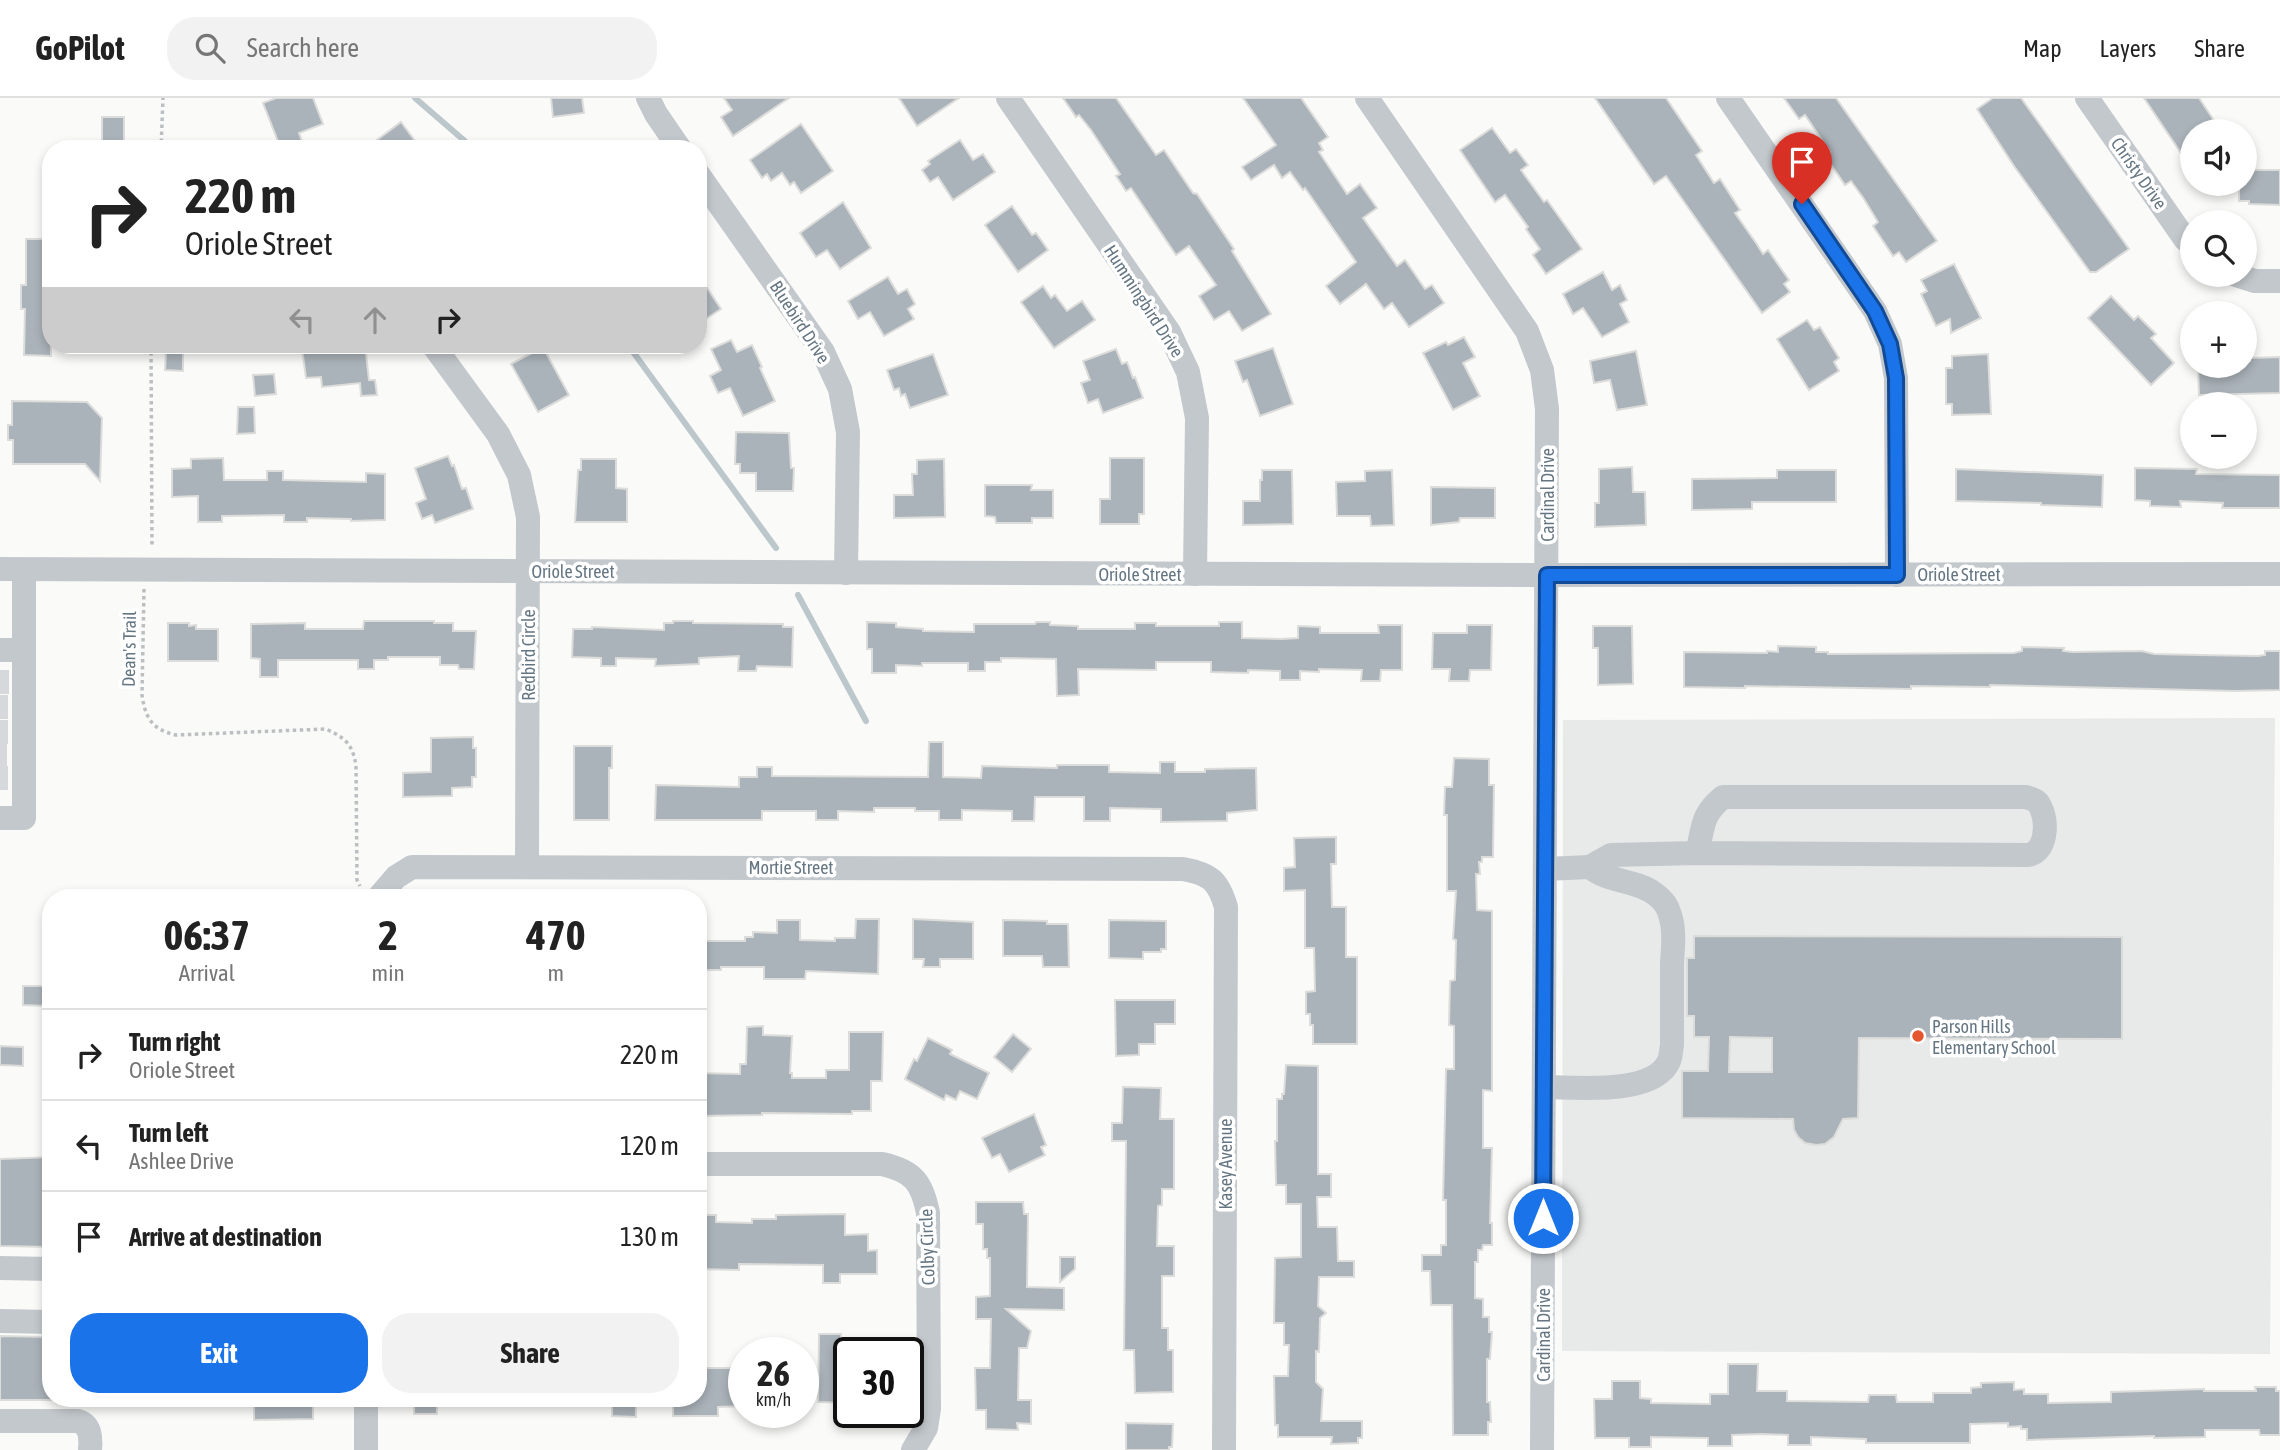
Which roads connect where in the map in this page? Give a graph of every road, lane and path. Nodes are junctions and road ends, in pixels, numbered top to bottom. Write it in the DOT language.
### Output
graph roads {
  1 [pos="163,98"];
  2 [pos="648,98"];
  3 [pos="1008,98"];
  4 [pos="1367,98"];
  5 [pos="1728,98"];
  6 [pos="2087,98"];
  7 [pos="161,140"];
  8 [pos="674,140"];
  9 [pos="707,187"];
  10 [pos="2180,232"];
  11 [pos="2257,281"];
  12 [pos="2280,281"];
  13 [pos="151,354"];
  14 [pos="440,354"];
  15 [pos="12,570"];
  16 [pos="146,570"];
  17 [pos="528,570"];
  18 [pos="846,573"];
  19 [pos="1195,574"];
  20 [pos="2280,574"];
  21 [pos="1547,575"];
  22 [pos="1897,575"];
  23 [pos="12,650"];
  24 [pos="0,818"];
  25 [pos="1697,853"];
  26 [pos="527,866"];
  27 [pos="1590,867"];
  28 [pos="1545,869"];
  29 [pos="1214,880"];
  30 [pos="365,889"];
  31 [pos="379,889"];
  32 [pos="1544,1087"];
  33 [pos="707,1164"];
  34 [pos="0,1268"];
  35 [pos="42,1269"];
  36 [pos="0,1321"];
  37 [pos="42,1322"];
  38 [pos="366,1407"];
  39 [pos="0,1421"];
  40 [pos="90,1450"];
  41 [pos="366,1450"];
  42 [pos="913,1450"];
  43 [pos="1224,1450"];
  44 [pos="1542,1450"];
  1 -- 7 [label="path"];
  2 -- 8 [label="street"];
  3 -- 19 [label="street, Hummingbird Drive"];
  4 -- 21 [label="street, Cardinal Drive"];
  5 -- 22 [label="street"];
  6 -- 10 [label="street, Christy Drive"];
  9 -- 18 [label="street, Bluebird Drive"];
  11 -- 12 [label="street"];
  13 -- 16 [label="path, Dean's Trail"];
  14 -- 17 [label="street, Redbird Circle"];
  15 -- 16 [label="street, Oriole Street"];
  15 -- 23 [label="street"];
  16 -- 17 [label="street, Oriole Street"];
  16 -- 30 [label="path, Dean's Trail"];
  17 -- 18 [label="street, Oriole Street"];
  17 -- 26 [label="street, Redbird Circle"];
  18 -- 19 [label="street, Oriole Street"];
  19 -- 21 [label="street, Oriole Street"];
  20 -- 22 [label="street, Oriole Street"];
  21 -- 22 [label="street, Oriole Street"];
  21 -- 28 [label="street, Cardinal Drive"];
  23 -- 24 [label="street"];
  25 -- 25 [label="street"];
  25 -- 27 [label="street"];
  26 -- 29 [label="street, Mortie Street"];
  26 -- 31 [label="street, Mortie Street"];
  27 -- 28 [label="street"];
  27 -- 32 [label="street"];
  28 -- 32 [label="street, Cardinal Drive"];
  29 -- 43 [label="street, Kasey Avenue"];
  32 -- 44 [label="street, Cardinal Drive"];
  33 -- 42 [label="street, Colby Circle"];
  34 -- 35 [label="street"];
  36 -- 37 [label="street"];
  38 -- 41 [label="street"];
  39 -- 40 [label="street"];
}
